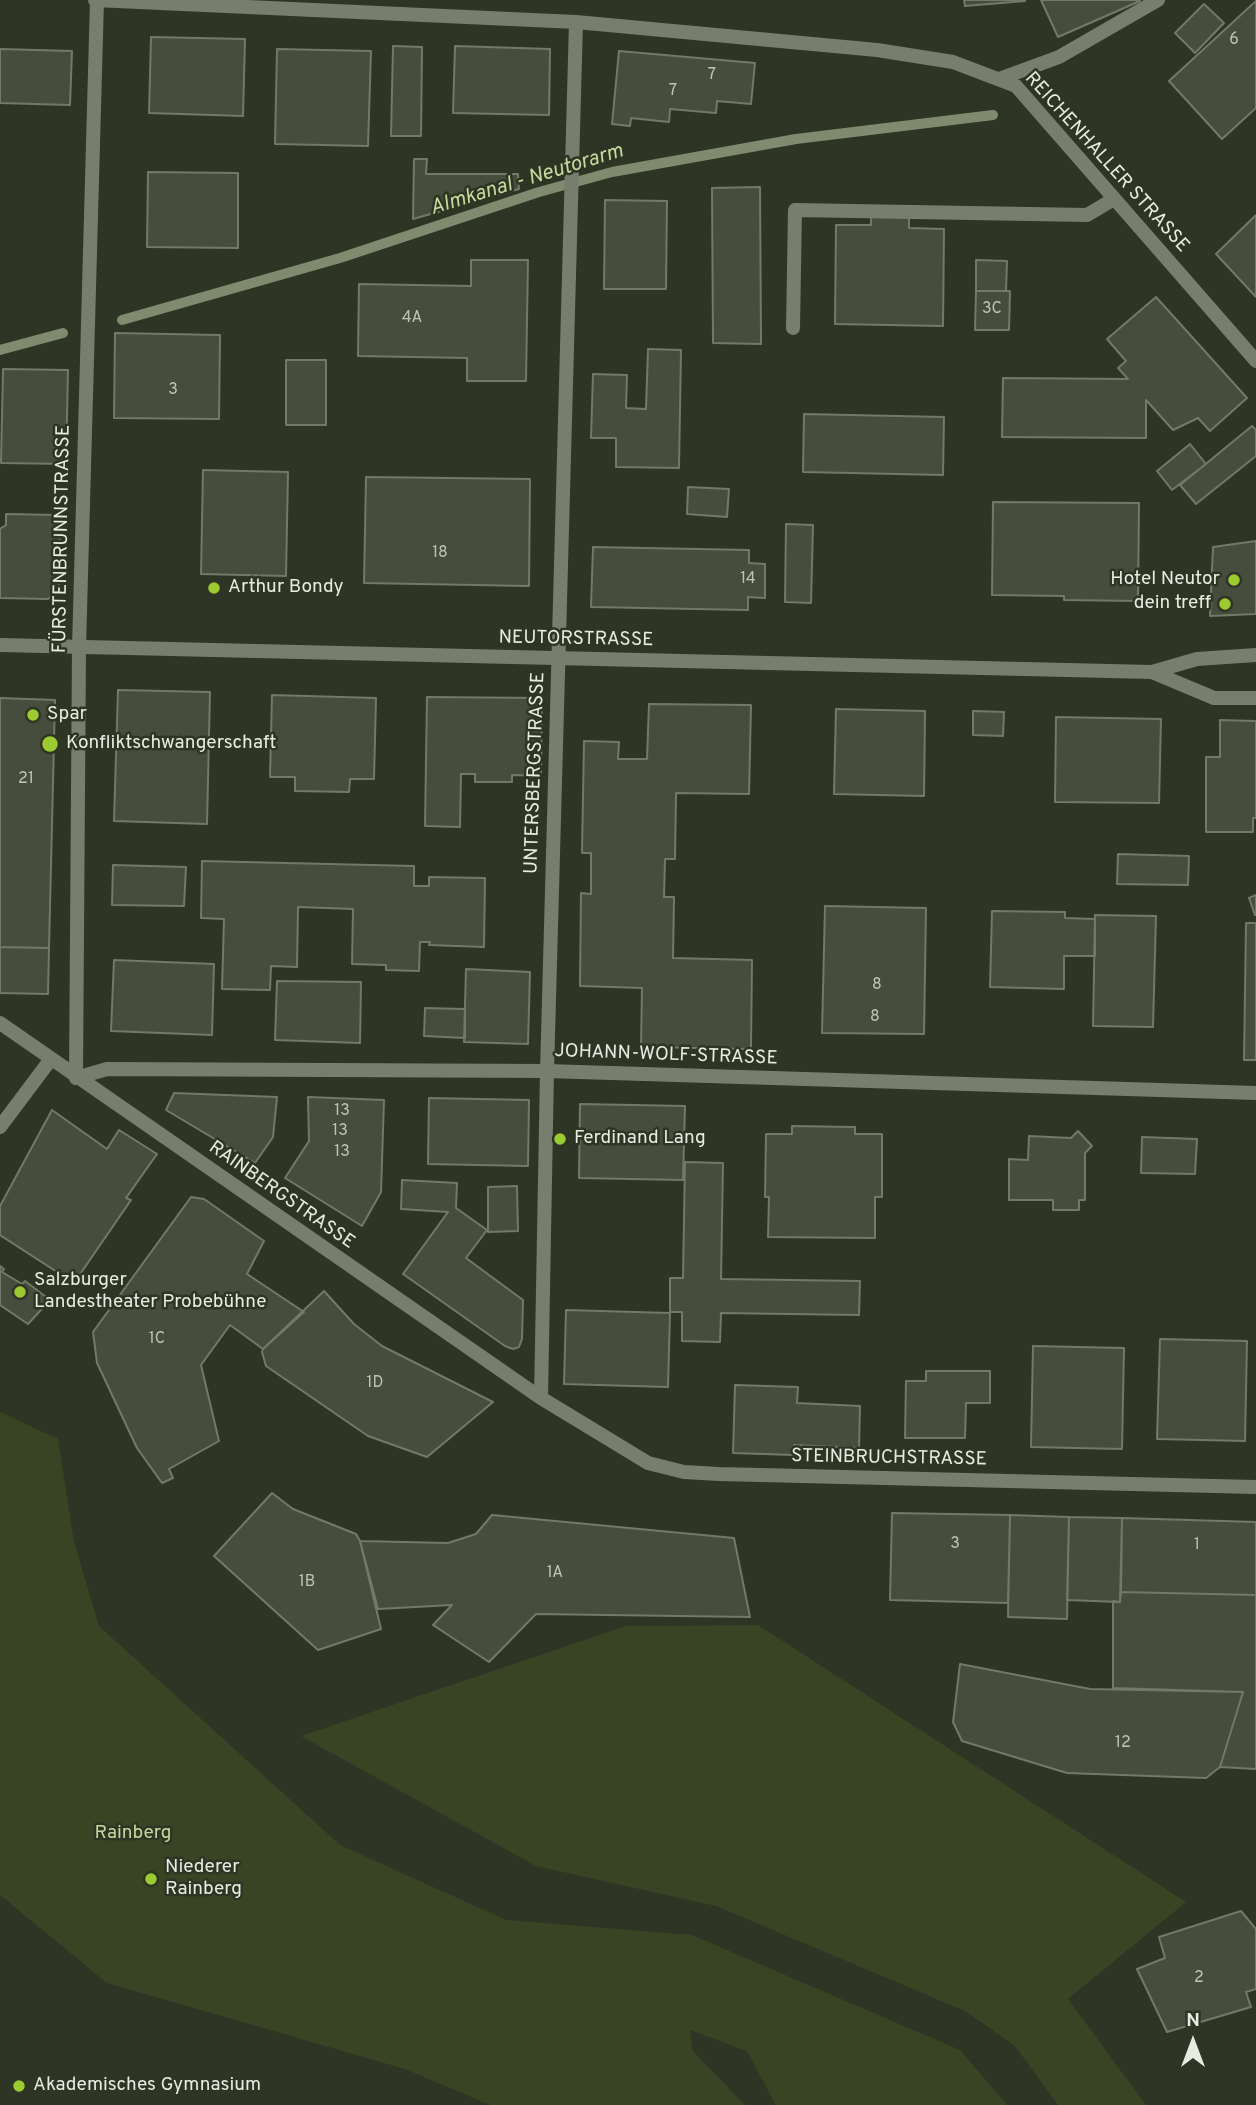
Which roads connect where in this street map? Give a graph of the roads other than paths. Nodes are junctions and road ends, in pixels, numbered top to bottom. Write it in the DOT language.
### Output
graph roads {
  1 [pos="96,0"];
  2 [pos="1158,0"];
  3 [pos="576,22"];
  4 [pos="999,79"];
  5 [pos="1114,199"];
  6 [pos="793,328"];
  7 [pos="1256,361"];
  8 [pos="0,645"];
  9 [pos="79,648"];
  10 [pos="1256,655"];
  11 [pos="558,659"];
  12 [pos="1152,672"];
  13 [pos="1256,698"];
  14 [pos="0,1023"];
  15 [pos="51,1059"];
  16 [pos="547,1071"];
  17 [pos="76,1078"];
  18 [pos="1256,1093"];
  19 [pos="0,1127"];
  20 [pos="541,1398"];
  21 [pos="1256,1488"];
  1 -- 3 [label="street, REICHENHALLER STRASSE"];
  1 -- 9 [label="street, FÜRSTENBRUNNSTRASSE"];
  2 -- 4 [label="street"];
  3 -- 4 [label="street, REICHENHALLER STRASSE"];
  3 -- 11 [label="street, UNTERSBERGSTRASSE"];
  4 -- 5 [label="street, REICHENHALLER STRASSE"];
  5 -- 6 [label="street"];
  5 -- 7 [label="street, REICHENHALLER STRASSE"];
  8 -- 9 [label="street, NEUTORSTRASSE"];
  9 -- 11 [label="street, NEUTORSTRASSE"];
  9 -- 17 [label="street, FÜRSTENBRUNNSTRASSE"];
  10 -- 12 [label="street, NEUTORSTRASSE"];
  11 -- 12 [label="street, NEUTORSTRASSE"];
  11 -- 16 [label="street, UNTERSBERGSTRASSE"];
  12 -- 13 [label="street, NEUTORSTRASSE"];
  14 -- 15 [label="street, RAINBERGSTRASSE"];
  15 -- 17 [label="street, RAINBERGSTRASSE"];
  15 -- 19 [label="street"];
  16 -- 17 [label="street, JOHANN-WOLF-STRASSE"];
  16 -- 18 [label="street, JOHANN-WOLF-STRASSE"];
  16 -- 20 [label="street, UNTERSBERGSTRASSE"];
  17 -- 20 [label="street, RAINBERGSTRASSE"];
  20 -- 21 [label="street, STEINBRUCHSTRASSE"];
}
